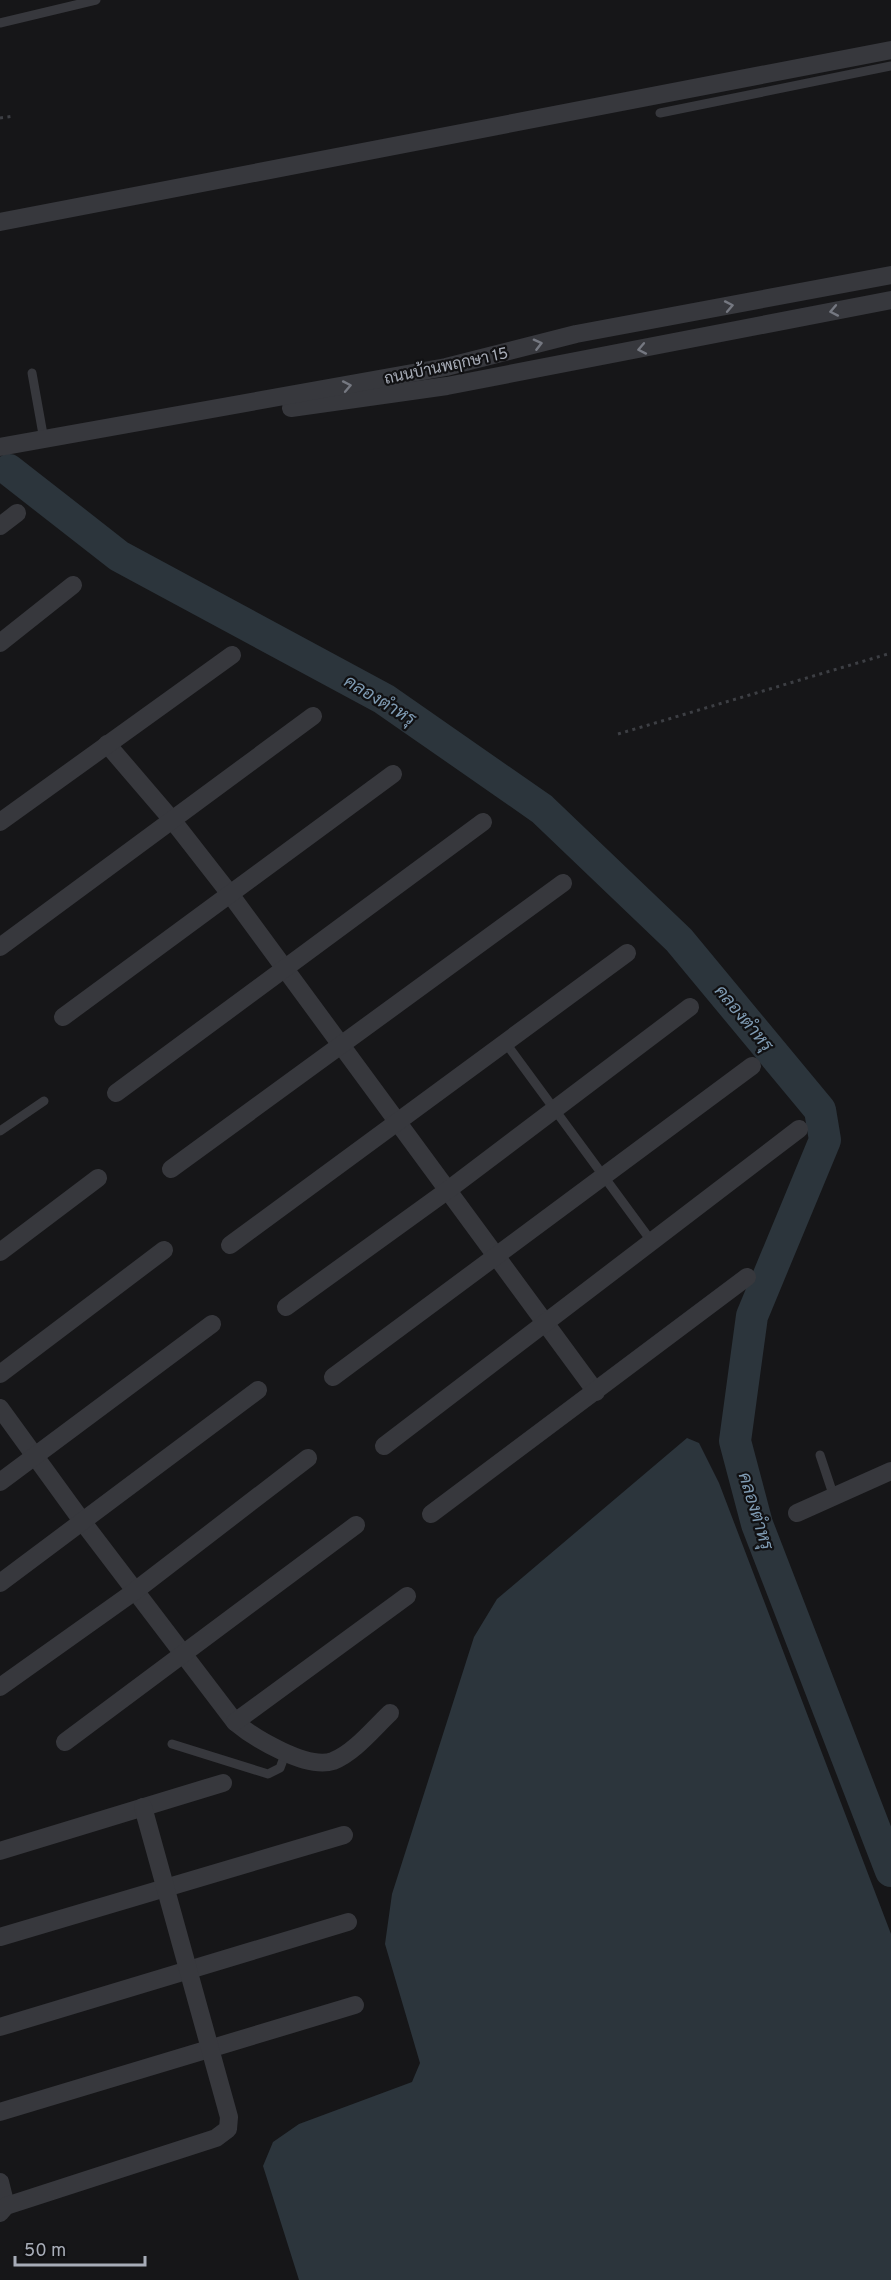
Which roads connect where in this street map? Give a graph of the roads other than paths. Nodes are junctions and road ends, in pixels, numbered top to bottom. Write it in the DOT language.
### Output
graph roads {
  1 [pos="96,0"];
  2 [pos="0,23"];
  3 [pos="891,50"];
  4 [pos="891,66"];
  5 [pos="660,113"];
  6 [pos="0,222"];
  7 [pos="891,276"];
  8 [pos="891,300"];
  9 [pos="446,367"];
  10 [pos="32,373"];
  11 [pos="447,386"];
  12 [pos="44,440"];
  13 [pos="0,447"];
  14 [pos="0,458"];
  15 [pos="17,513"];
  16 [pos="0,526"];
  17 [pos="73,585"];
  18 [pos="0,643"];
  19 [pos="232,655"];
  20 [pos="313,716"];
  21 [pos="107,744"];
  22 [pos="393,774"];
  23 [pos="173,821"];
  24 [pos="0,822"];
  25 [pos="483,822"];
  26 [pos="563,883"];
  27 [pos="230,894"];
  28 [pos="0,947"];
  29 [pos="627,953"];
  30 [pos="284,968"];
  31 [pos="690,1006"];
  32 [pos="63,1017"];
  33 [pos="505,1042"];
  34 [pos="341,1045"];
  35 [pos="752,1066"];
  36 [pos="116,1093"];
  37 [pos="44,1101"];
  38 [pos="555,1109"];
  39 [pos="397,1121"];
  40 [pos="799,1129"];
  41 [pos="0,1131"];
  42 [pos="171,1169"];
  43 [pos="604,1177"];
  44 [pos="98,1178"];
  45 [pos="448,1190"];
  46 [pos="652,1242"];
  47 [pos="230,1245"];
  48 [pos="164,1250"];
  49 [pos="0,1252"];
  50 [pos="497,1257"];
  51 [pos="747,1277"];
  52 [pos="286,1307"];
  53 [pos="212,1324"];
  54 [pos="546,1324"];
  55 [pos="0,1374"];
  56 [pos="333,1377"];
  57 [pos="258,1390"];
  58 [pos="596,1392"];
  59 [pos="0,1407"];
  60 [pos="384,1446"];
  61 [pos="820,1455"];
  62 [pos="36,1458"];
  63 [pos="308,1458"];
  64 [pos="891,1471"];
  65 [pos="0,1482"];
  66 [pos="834,1497"];
  67 [pos="797,1513"];
  68 [pos="431,1515"];
  69 [pos="82,1521"];
  70 [pos="356,1525"];
  71 [pos="0,1583"];
  72 [pos="135,1591"];
  73 [pos="407,1596"];
  74 [pos="185,1654"];
  75 [pos="0,1688"];
  76 [pos="390,1713"];
  77 [pos="235,1722"];
  78 [pos="65,1742"];
  79 [pos="172,1744"];
  80 [pos="286,1752"];
  81 [pos="223,1783"];
  82 [pos="143,1807"];
  83 [pos="344,1835"];
  84 [pos="0,1851"];
  85 [pos="167,1888"];
  86 [pos="348,1922"];
  87 [pos="0,1937"];
  88 [pos="190,1970"];
  89 [pos="355,2005"];
  90 [pos="0,2027"];
  91 [pos="211,2049"];
  92 [pos="0,2112"];
  93 [pos="0,2182"];
  94 [pos="3,2210"];
  1 -- 2 [label="lane"];
  3 -- 6 [label="street"];
  4 -- 5 [label="lane"];
  9 -- 7 [label="street, ถนนบ้านพฤกษา 15, one-way"];
  8 -- 11 [label="street, ถนนบ้านพฤกษา 15, one-way"];
  9 -- 11 [label="street"];
  12 -- 9 [label="street, ถนนบ้านพฤกษา 15, one-way"];
  10 -- 12 [label="lane"];
  11 -- 14 [label="street, ถนนบ้านพฤกษา 15"];
  12 -- 13 [label="street, ถนนบ้านพฤกษา 15"];
  15 -- 16 [label="street"];
  17 -- 18 [label="street"];
  19 -- 21 [label="street"];
  20 -- 23 [label="street"];
  21 -- 23 [label="street"];
  21 -- 24 [label="street"];
  22 -- 27 [label="street"];
  23 -- 27 [label="street"];
  23 -- 28 [label="street"];
  25 -- 30 [label="street"];
  26 -- 34 [label="street"];
  27 -- 30 [label="street"];
  27 -- 32 [label="street"];
  29 -- 33 [label="street"];
  30 -- 34 [label="street"];
  30 -- 36 [label="street"];
  31 -- 38 [label="street"];
  33 -- 38 [label="lane"];
  33 -- 39 [label="street"];
  34 -- 39 [label="street"];
  34 -- 42 [label="street"];
  35 -- 43 [label="street"];
  37 -- 41 [label="lane"];
  38 -- 43 [label="lane"];
  38 -- 45 [label="street"];
  39 -- 45 [label="street"];
  39 -- 47 [label="street"];
  40 -- 46 [label="street"];
  43 -- 46 [label="lane"];
  43 -- 50 [label="street"];
  44 -- 49 [label="street"];
  45 -- 50 [label="street"];
  45 -- 52 [label="street"];
  46 -- 54 [label="street"];
  48 -- 55 [label="street"];
  50 -- 54 [label="street"];
  50 -- 56 [label="street"];
  51 -- 58 [label="street"];
  53 -- 62 [label="street"];
  54 -- 58 [label="street"];
  54 -- 60 [label="street"];
  57 -- 69 [label="street"];
  58 -- 68 [label="street"];
  59 -- 62 [label="street"];
  61 -- 66 [label="lane"];
  62 -- 65 [label="street"];
  62 -- 69 [label="street"];
  63 -- 72 [label="street"];
  64 -- 66 [label="street"];
  66 -- 67 [label="street"];
  69 -- 71 [label="street"];
  69 -- 72 [label="street"];
  70 -- 74 [label="street"];
  72 -- 74 [label="street"];
  72 -- 75 [label="street"];
  73 -- 77 [label="street"];
  74 -- 77 [label="street"];
  74 -- 78 [label="street"];
  76 -- 80 [label="street"];
  77 -- 80 [label="street"];
  79 -- 80 [label="lane"];
  81 -- 82 [label="street"];
  82 -- 84 [label="street"];
  82 -- 85 [label="street"];
  83 -- 85 [label="street"];
  85 -- 87 [label="street"];
  85 -- 88 [label="street"];
  86 -- 88 [label="street"];
  88 -- 90 [label="street"];
  88 -- 91 [label="street"];
  89 -- 91 [label="street"];
  91 -- 92 [label="street"];
  91 -- 94 [label="street"];
  93 -- 94 [label="street"];
}
